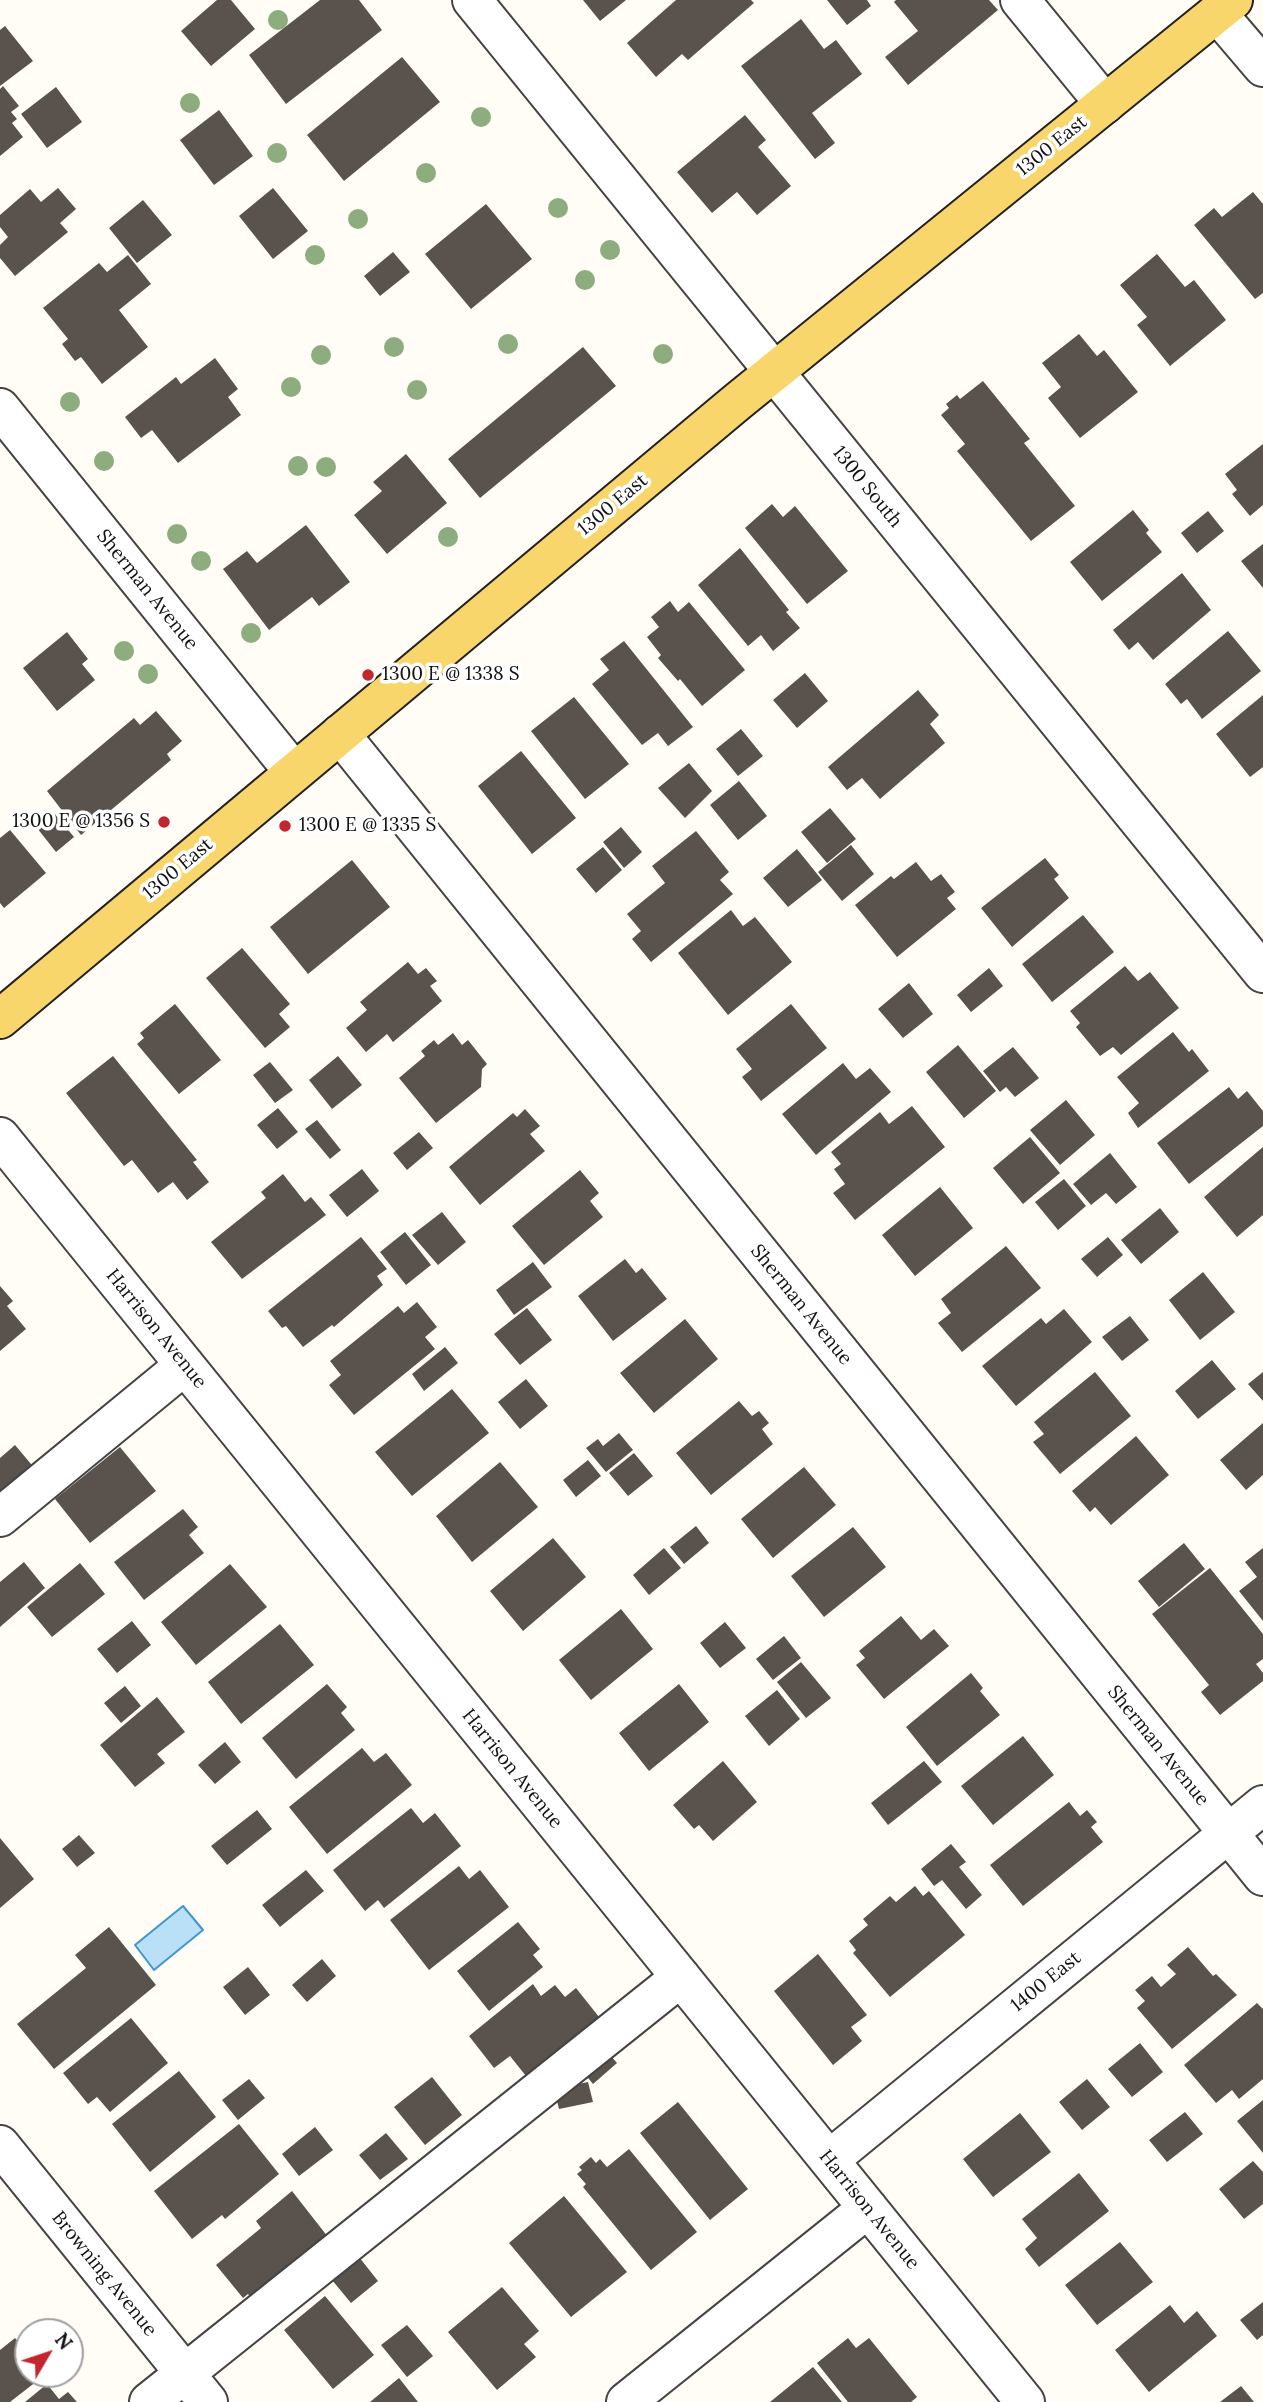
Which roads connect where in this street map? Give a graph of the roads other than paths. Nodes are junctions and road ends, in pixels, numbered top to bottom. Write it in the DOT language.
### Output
graph roads {
  1 [pos="472,0"];
  2 [pos="1020,0"];
  3 [pos="1225,7"];
  4 [pos="1263,67"];
  5 [pos="1105,104"];
  6 [pos="774,372"];
  7 [pos="0,408"];
  8 [pos="340,734"];
  9 [pos="294,772"];
  10 [pos="1263,972"];
  11 [pos="0,1018"];
  12 [pos="0,1137"];
  13 [pos="185,1365"];
  14 [pos="0,1517"];
  15 [pos="1263,1805"];
  16 [pos="1228,1833"];
  17 [pos="1263,1876"];
  18 [pos="681,1977"];
  19 [pos="0,2145"];
  20 [pos="828,2160"];
  21 [pos="868,2208"];
  22 [pos="196,2388"];
  23 [pos="149,2402"];
  24 [pos="626,2402"];
  25 [pos="1025,2402"];
  1 -- 6 [label="street, 1300 South"];
  2 -- 5 [label="street"];
  3 -- 4 [label="street"];
  3 -- 5 [label="main road, 1300 East"];
  5 -- 6 [label="main road, 1300 East"];
  6 -- 8 [label="main road, 1300 East"];
  6 -- 10 [label="street, 1300 South"];
  7 -- 9 [label="street, Sherman Avenue"];
  8 -- 9 [label="main road, 1300 East"];
  8 -- 16 [label="street, Sherman Avenue"];
  9 -- 11 [label="main road, 1300 East"];
  12 -- 13 [label="street, Harrison Avenue"];
  13 -- 14 [label="street"];
  13 -- 18 [label="street, Harrison Avenue"];
  15 -- 16 [label="street, 1400 East"];
  16 -- 17 [label="street, Sherman Avenue"];
  16 -- 20 [label="street, 1400 East"];
  18 -- 20 [label="street, Harrison Avenue"];
  18 -- 22 [label="street"];
  19 -- 22 [label="street, Browning Avenue"];
  20 -- 21 [label="street, Harrison Avenue"];
  21 -- 24 [label="street"];
  21 -- 25 [label="street, Harrison Avenue"];
  22 -- 23 [label="street"];
}
